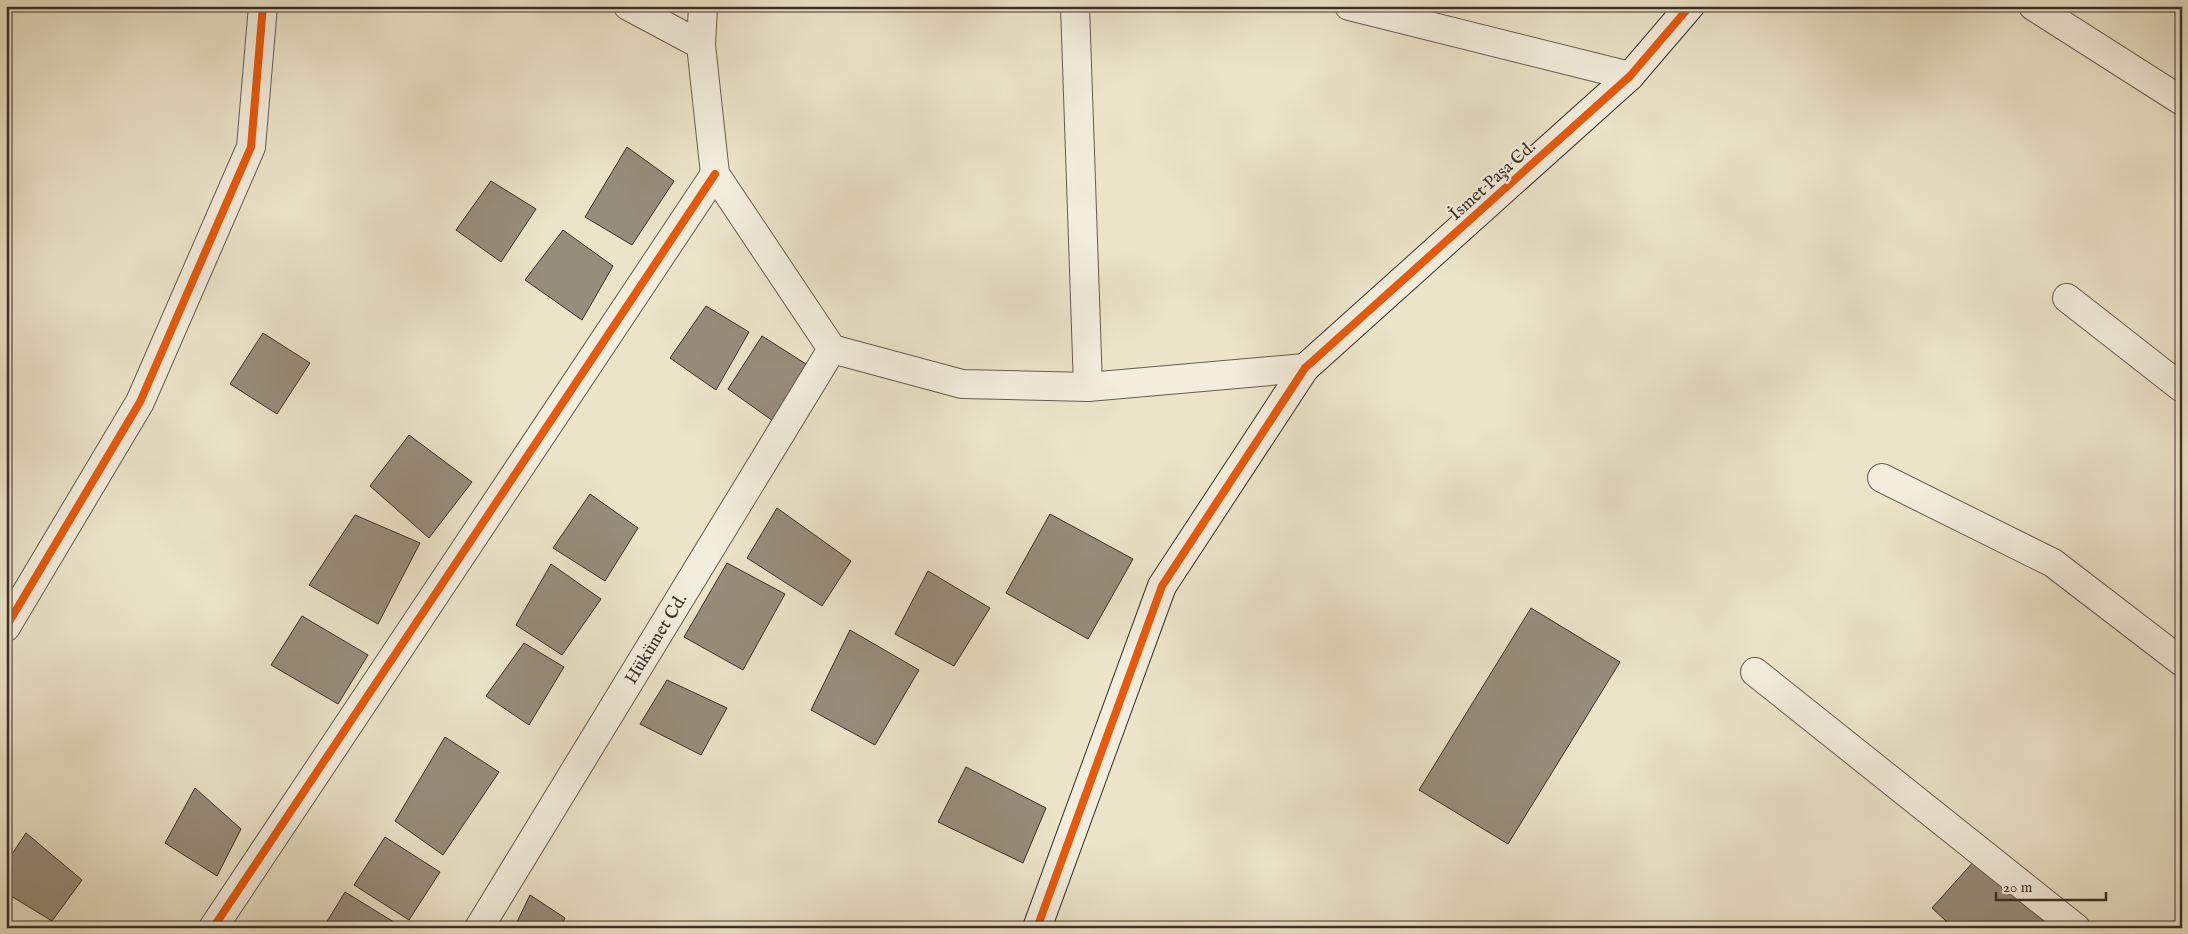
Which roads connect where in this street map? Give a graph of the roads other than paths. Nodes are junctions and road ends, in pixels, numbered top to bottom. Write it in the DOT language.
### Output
graph roads {
  1 [pos="263,6"];
  2 [pos="628,6"];
  3 [pos="703,6"];
  4 [pos="1075,6"];
  5 [pos="1349,6"];
  6 [pos="1690,6"];
  7 [pos="2032,6"];
  8 [pos="701,45"];
  9 [pos="1630,76"];
  10 [pos="2182,101"];
  11 [pos="715,174"];
  12 [pos="2067,298"];
  13 [pos="832,349"];
  14 [pos="1305,368"];
  15 [pos="1088,387"];
  16 [pos="2182,388"];
  17 [pos="1882,478"];
  18 [pos="6,627"];
  19 [pos="2182,662"];
  20 [pos="1755,672"];
  21 [pos="213,928"];
  22 [pos="480,928"];
  23 [pos="1037,928"];
  24 [pos="2076,928"];
  1 -- 18 [label="street"];
  2 -- 8 [label="street"];
  3 -- 8 [label="street"];
  4 -- 15 [label="street"];
  5 -- 9 [label="street"];
  6 -- 9 [label="street, İsmet Paşa Cd."];
  7 -- 10 [label="street"];
  8 -- 11 [label="street"];
  9 -- 14 [label="street, İsmet Paşa Cd."];
  11 -- 13 [label="street"];
  11 -- 21 [label="street"];
  12 -- 16 [label="street"];
  13 -- 15 [label="street"];
  13 -- 22 [label="street, Hükümet Cd."];
  14 -- 15 [label="street"];
  14 -- 23 [label="street, İsmet Paşa Cd."];
  17 -- 19 [label="street"];
  20 -- 24 [label="street"];
}
